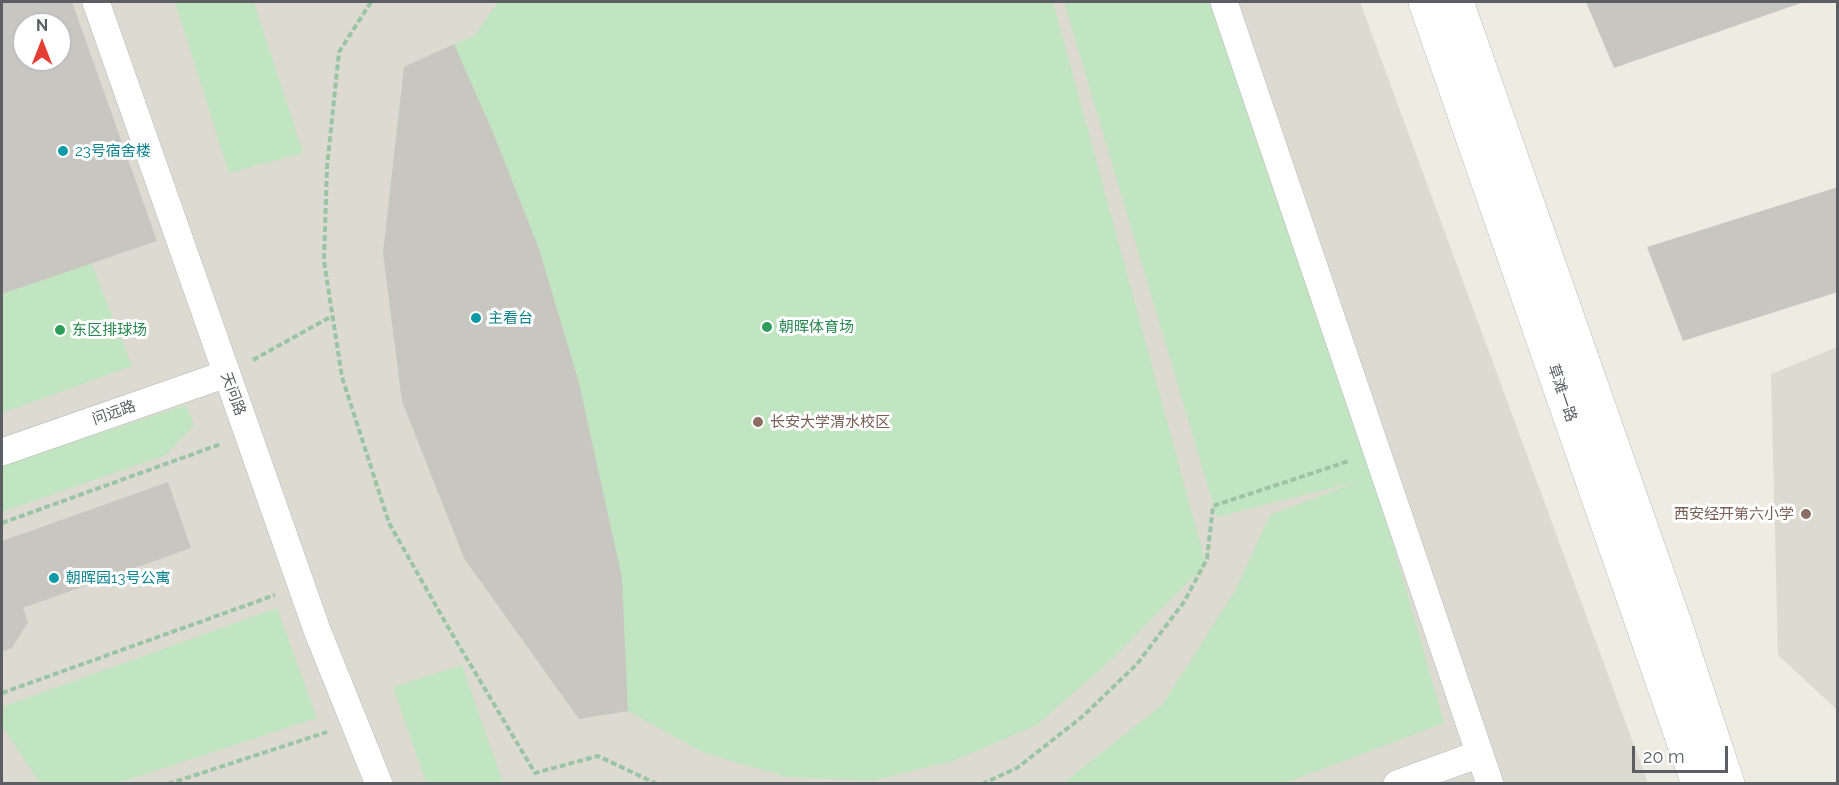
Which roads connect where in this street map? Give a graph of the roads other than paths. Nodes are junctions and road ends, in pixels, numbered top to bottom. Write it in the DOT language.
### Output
graph roads {
  1 [pos="96,2"];
  2 [pos="1224,2"];
  3 [pos="1425,2"];
  4 [pos="1457,2"];
  5 [pos="226,374"];
  6 [pos="2,452"];
  7 [pos="1479,754"];
  8 [pos="379,783"];
  9 [pos="1397,783"];
  10 [pos="1490,783"];
  11 [pos="1698,783"];
  12 [pos="1728,783"];
  1 -- 5 [label="street, 天问路"];
  2 -- 7 [label="street"];
  3 -- 11 [label="street, 草滩一路"];
  4 -- 12 [label="street, 草滩一路"];
  5 -- 6 [label="street, 问远路"];
  5 -- 8 [label="street, 天问路"];
  7 -- 9 [label="street"];
  7 -- 10 [label="street"];
}
